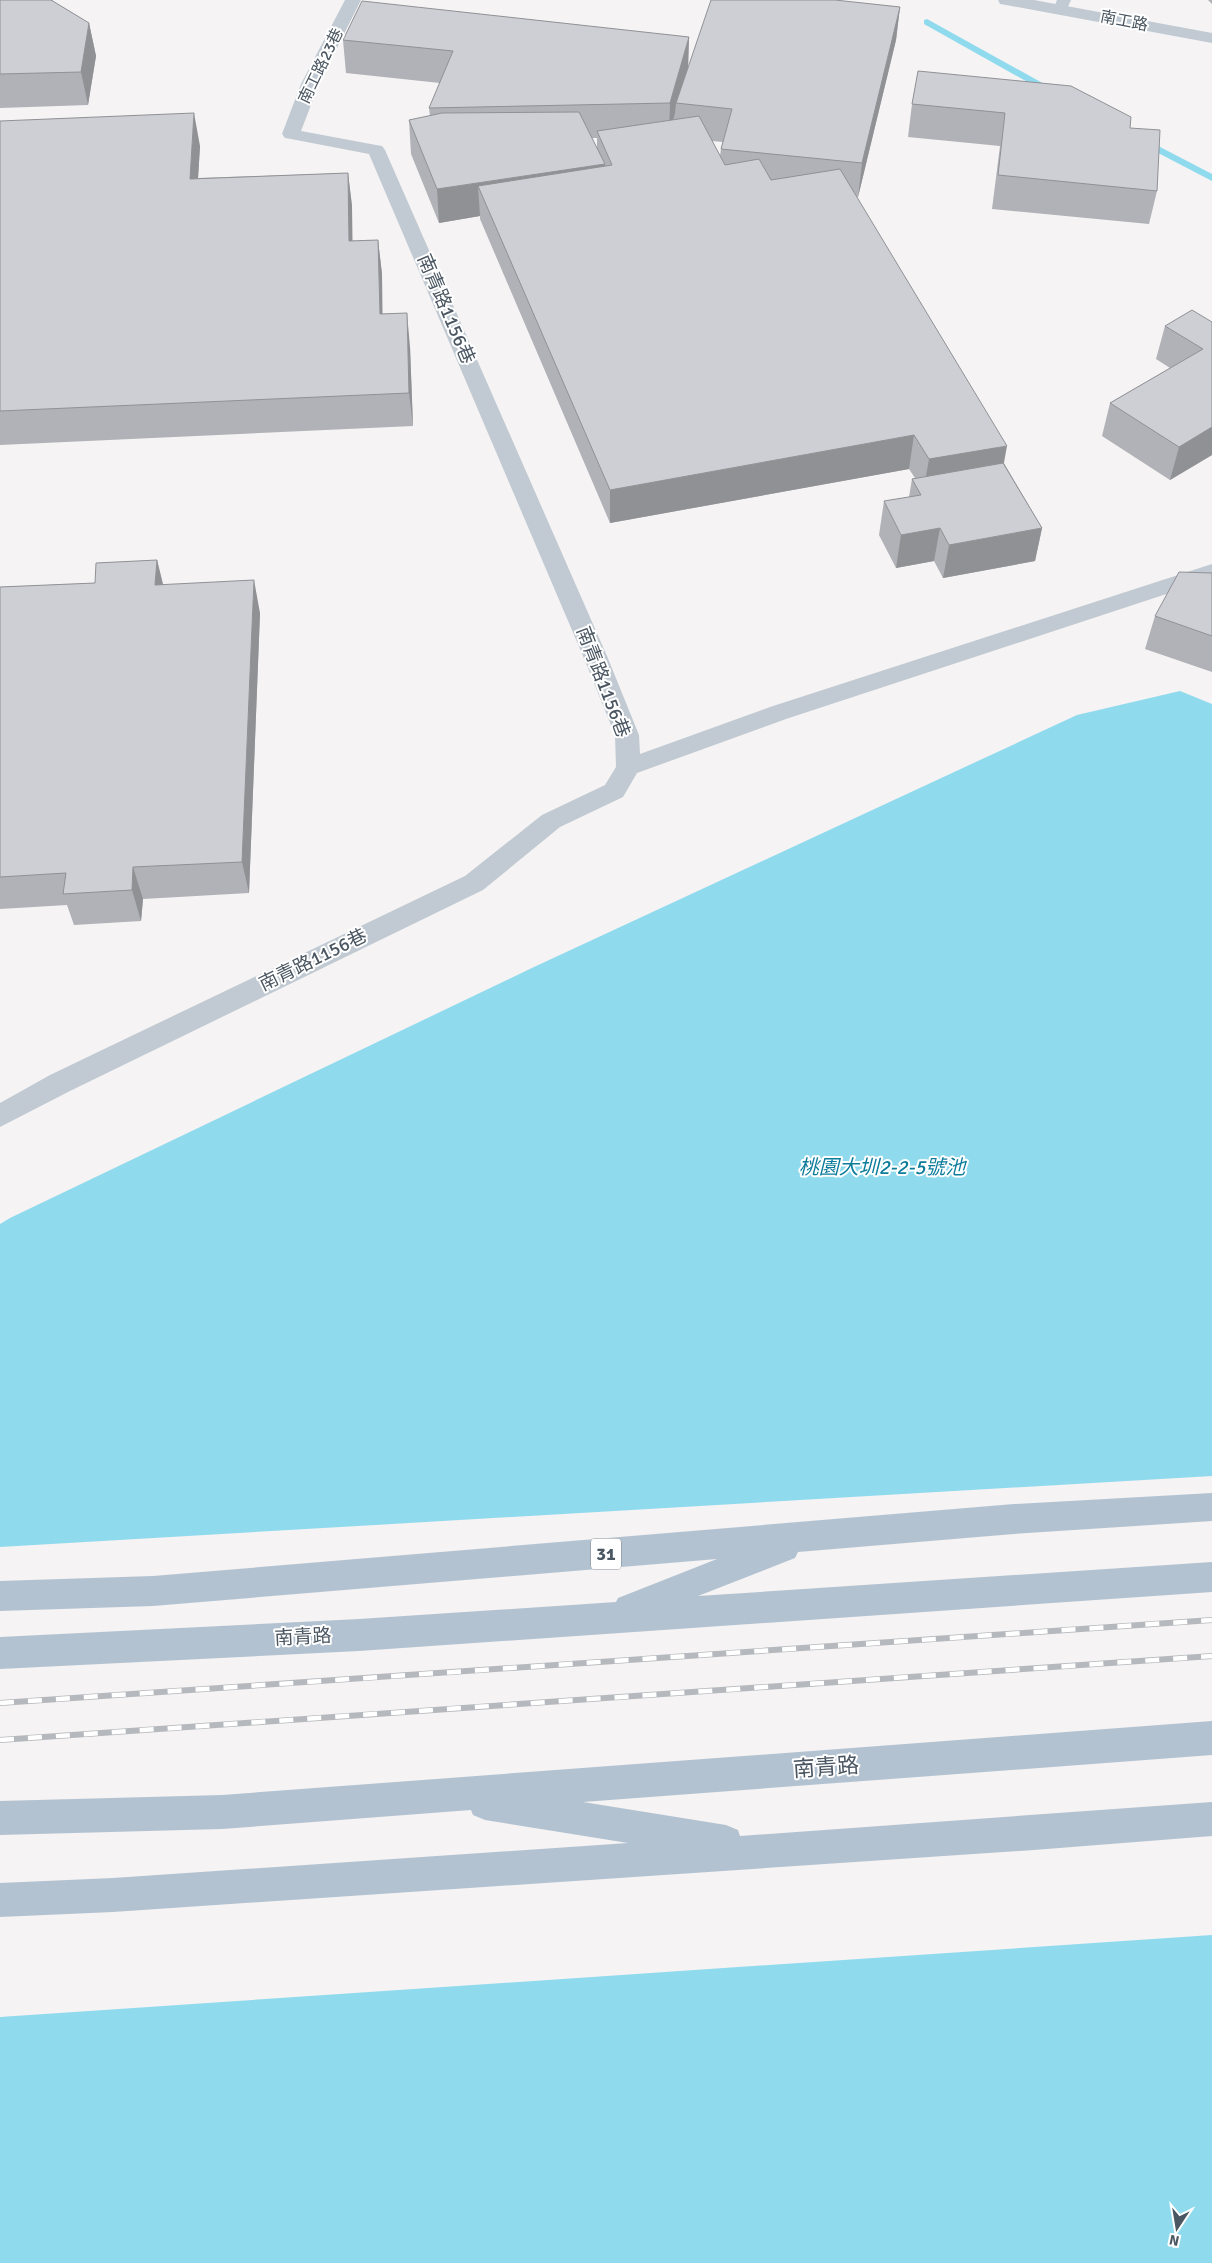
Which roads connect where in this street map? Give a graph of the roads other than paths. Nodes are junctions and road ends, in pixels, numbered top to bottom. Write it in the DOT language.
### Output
graph roads {
  1 [pos="354,0"];
  2 [pos="1006,0"];
  3 [pos="1062,5"];
  4 [pos="1212,38"];
  5 [pos="291,134"];
  6 [pos="1212,571"];
  7 [pos="628,767"];
  8 [pos="0,1116"];
  9 [pos="1212,1507"];
  10 [pos="811,1536"];
  11 [pos="1212,1578"];
  12 [pos="0,1596"];
  13 [pos="606,1618"];
  14 [pos="0,1653"];
  15 [pos="1212,1738"];
  16 [pos="439,1796"];
  17 [pos="0,1818"];
  18 [pos="1212,1819"];
  19 [pos="774,1850"];
  20 [pos="0,1900"];
  1 -- 5 [label="street, 南工路23巷"];
  2 -- 3 [label="street, 南工路"];
  3 -- 4 [label="street, 南工路"];
  5 -- 7 [label="street, 南青路1156巷"];
  6 -- 7 [label="street"];
  7 -- 8 [label="street, 南青路1156巷"];
  9 -- 10 [label="main road, 31"];
  10 -- 12 [label="main road, 31"];
  10 -- 13 [label="main road, 南青路"];
  11 -- 13 [label="main road, 南青路"];
  13 -- 14 [label="main road, 南青路"];
  15 -- 16 [label="main road, 南青路"];
  16 -- 17 [label="main road, 南青路"];
  16 -- 19 [label="main road, 南青路"];
  18 -- 19 [label="main road"];
  19 -- 20 [label="main road"];
}
